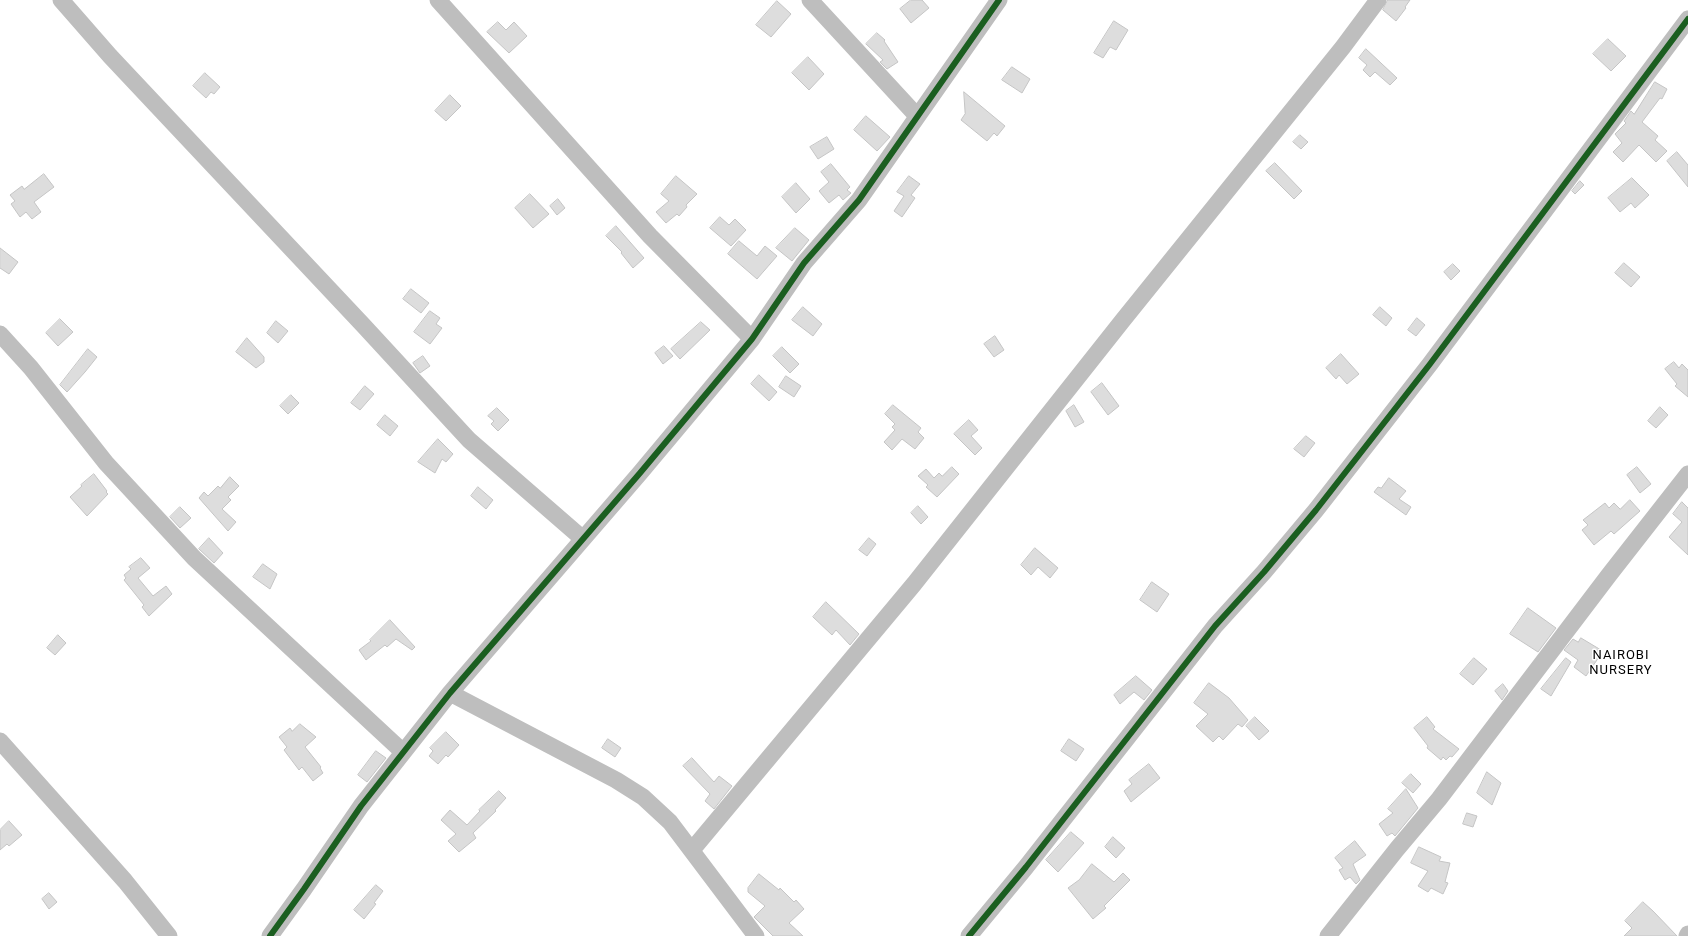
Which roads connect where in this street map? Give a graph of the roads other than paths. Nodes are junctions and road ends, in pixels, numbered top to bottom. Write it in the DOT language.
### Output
graph roads {
  1 [pos="61,0"];
  2 [pos="438,0"];
  3 [pos="810,0"];
  4 [pos="999,0"];
  5 [pos="1378,0"];
  6 [pos="1688,19"];
  7 [pos="917,116"];
  8 [pos="0,334"];
  9 [pos="752,339"];
  10 [pos="1688,474"];
  11 [pos="583,539"];
  12 [pos="450,693"];
  13 [pos="0,741"];
  14 [pos="403,752"];
  15 [pos="692,850"];
  16 [pos="169,936"];
  17 [pos="270,936"];
  18 [pos="756,936"];
  19 [pos="969,936"];
  20 [pos="1328,936"];
  1 -- 11 [label="street"];
  2 -- 9 [label="street"];
  3 -- 7 [label="street"];
  4 -- 7 [label="street"];
  5 -- 15 [label="street"];
  6 -- 19 [label="street"];
  7 -- 9 [label="street"];
  8 -- 14 [label="street"];
  9 -- 11 [label="street"];
  10 -- 20 [label="street"];
  11 -- 12 [label="street"];
  12 -- 14 [label="street"];
  12 -- 15 [label="street"];
  13 -- 16 [label="street"];
  14 -- 17 [label="street"];
  15 -- 18 [label="street"];
}
